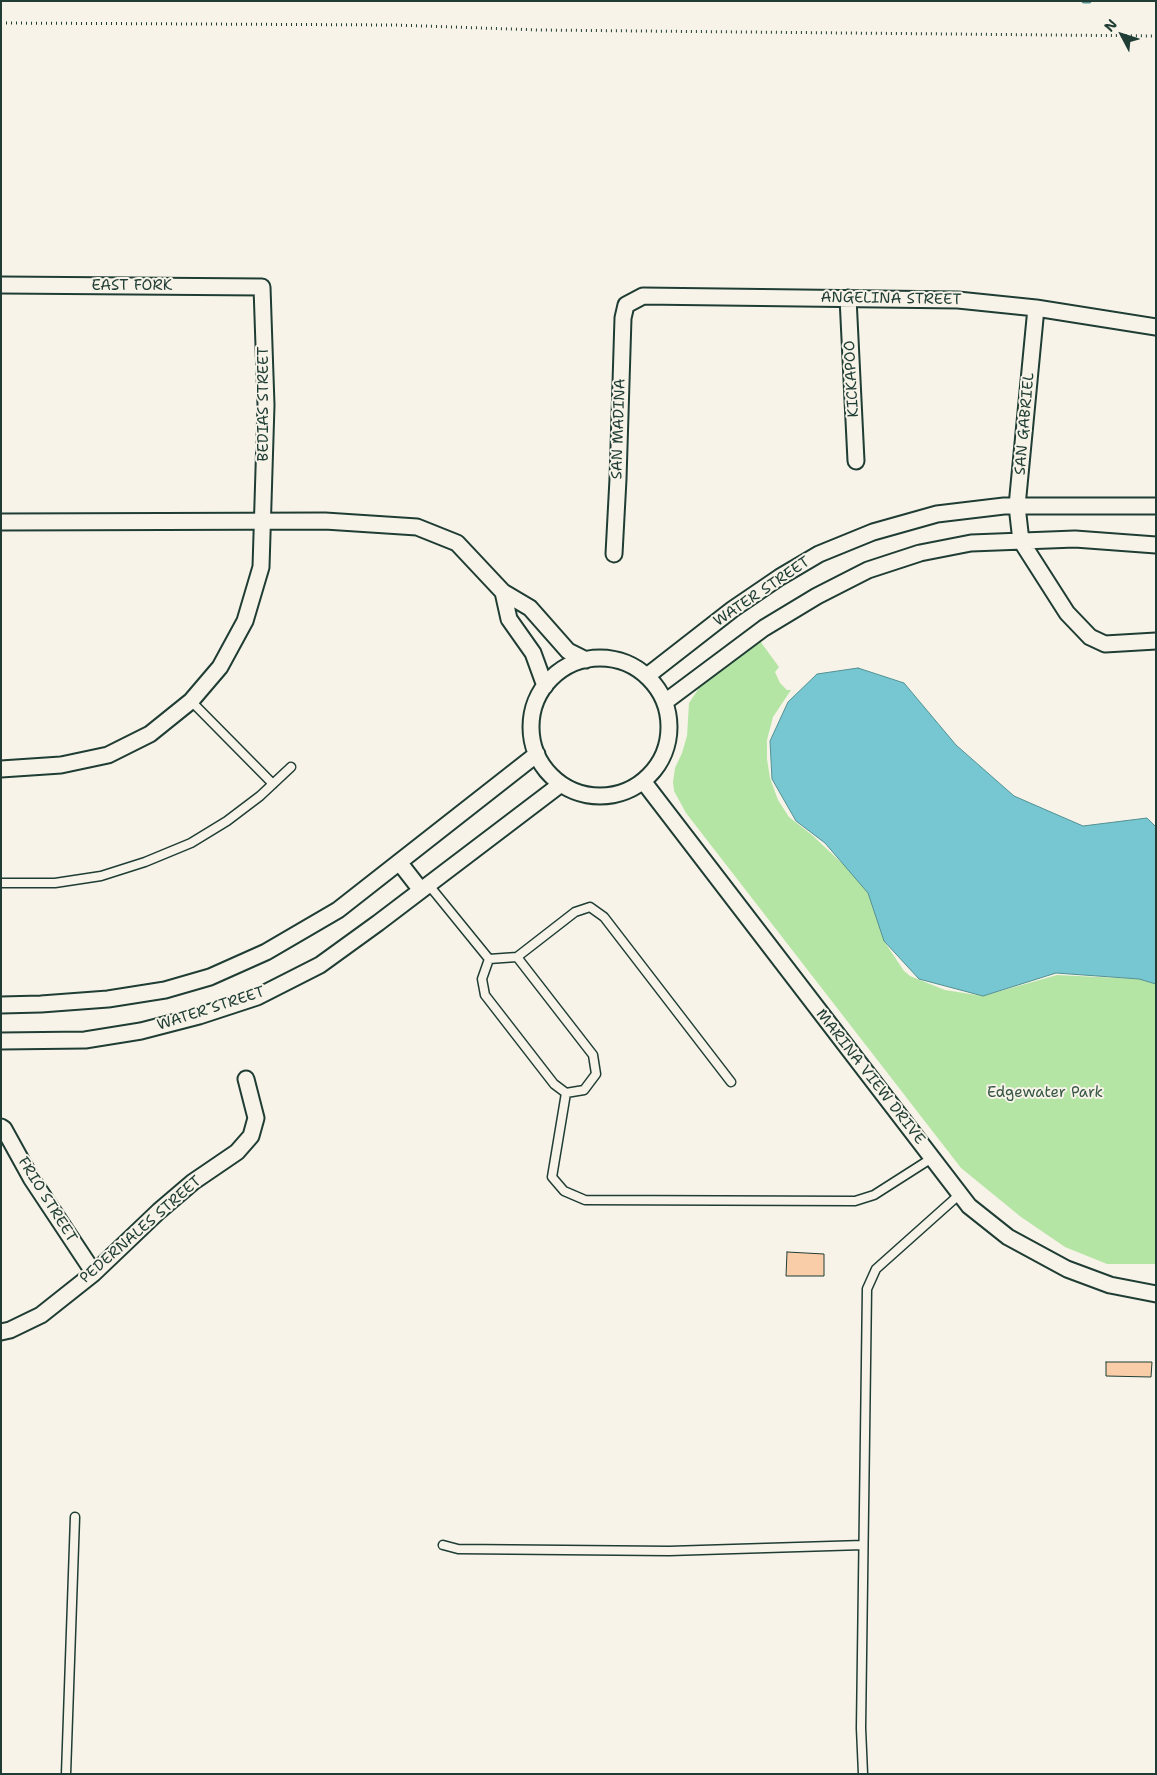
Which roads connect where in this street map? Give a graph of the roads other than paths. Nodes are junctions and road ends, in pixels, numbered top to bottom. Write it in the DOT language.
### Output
graph roads {
  1 [pos="1,285"];
  2 [pos="262,287"];
  3 [pos="848,298"];
  4 [pos="626,305"];
  5 [pos="1036,308"];
  6 [pos="1156,327"];
  7 [pos="856,461"];
  8 [pos="1017,506"];
  9 [pos="1156,506"];
  10 [pos="263,521"];
  11 [pos="1,522"];
  12 [pos="1021,541"];
  13 [pos="1156,545"];
  14 [pos="614,554"];
  15 [pos="503,592"];
  16 [pos="1156,641"];
  17 [pos="586,660"];
  18 [pos="647,676"];
  19 [pos="546,686"];
  20 [pos="191,702"];
  21 [pos="665,702"];
  22 [pos="537,754"];
  23 [pos="291,767"];
  24 [pos="1,769"];
  25 [pos="643,781"];
  26 [pos="273,784"];
  27 [pos="560,784"];
  28 [pos="399,862"];
  29 [pos="1,883"];
  30 [pos="424,886"];
  31 [pos="517,957"];
  32 [pos="489,959"];
  33 [pos="1,1005"];
  34 [pos="1,1041"];
  35 [pos="246,1079"];
  36 [pos="731,1082"];
  37 [pos="566,1093"];
  38 [pos="1,1127"];
  39 [pos="932,1158"];
  40 [pos="960,1194"];
  41 [pos="94,1273"];
  42 [pos="1156,1294"];
  43 [pos="1,1332"];
  44 [pos="75,1516"];
  45 [pos="443,1545"];
  46 [pos="863,1545"];
  47 [pos="66,1774"];
  48 [pos="863,1774"];
  1 -- 2 [label="street, EAST FORK"];
  2 -- 10 [label="street, BEDIAS STREET"];
  3 -- 4 [label="street, ANGELINA STREET"];
  3 -- 5 [label="street, ANGELINA STREET"];
  3 -- 7 [label="street, KICKAPOO"];
  4 -- 14 [label="street, SAN MADINA"];
  5 -- 6 [label="street, ANGELINA STREET"];
  5 -- 8 [label="street, SAN GABRIEL"];
  8 -- 9 [label="street, WATER STREET"];
  8 -- 12 [label="street, SAN GABRIEL"];
  8 -- 18 [label="street, WATER STREET"];
  10 -- 11 [label="street"];
  10 -- 15 [label="street"];
  10 -- 20 [label="street, BEDIAS STREET"];
  12 -- 13 [label="street, WATER STREET"];
  12 -- 16 [label="street"];
  12 -- 21 [label="street, WATER STREET"];
  15 -- 17 [label="street"];
  15 -- 19 [label="street"];
  17 -- 18 [label="street"];
  17 -- 19 [label="street"];
  18 -- 21 [label="street"];
  19 -- 22 [label="street"];
  20 -- 24 [label="street, BEDIAS STREET"];
  20 -- 26 [label="lane"];
  21 -- 25 [label="street"];
  22 -- 27 [label="street"];
  22 -- 28 [label="street, WATER STREET"];
  23 -- 26 [label="lane"];
  25 -- 27 [label="street"];
  25 -- 39 [label="street, MARINA VIEW DRIVE"];
  26 -- 29 [label="lane"];
  27 -- 30 [label="street, WATER STREET"];
  28 -- 30 [label="street"];
  28 -- 33 [label="street, WATER STREET"];
  30 -- 32 [label="lane"];
  30 -- 34 [label="street, WATER STREET"];
  31 -- 32 [label="lane"];
  31 -- 36 [label="lane"];
  31 -- 37 [label="lane"];
  32 -- 37 [label="lane"];
  35 -- 41 [label="street, PEDERNALES STREET"];
  37 -- 39 [label="lane"];
  38 -- 41 [label="street, FRIO STREET"];
  39 -- 40 [label="street, MARINA VIEW DRIVE"];
  40 -- 42 [label="street, MARINA VIEW DRIVE"];
  40 -- 46 [label="lane"];
  41 -- 43 [label="street, PEDERNALES STREET"];
  44 -- 47 [label="lane"];
  45 -- 46 [label="lane"];
  46 -- 48 [label="lane"];
}
